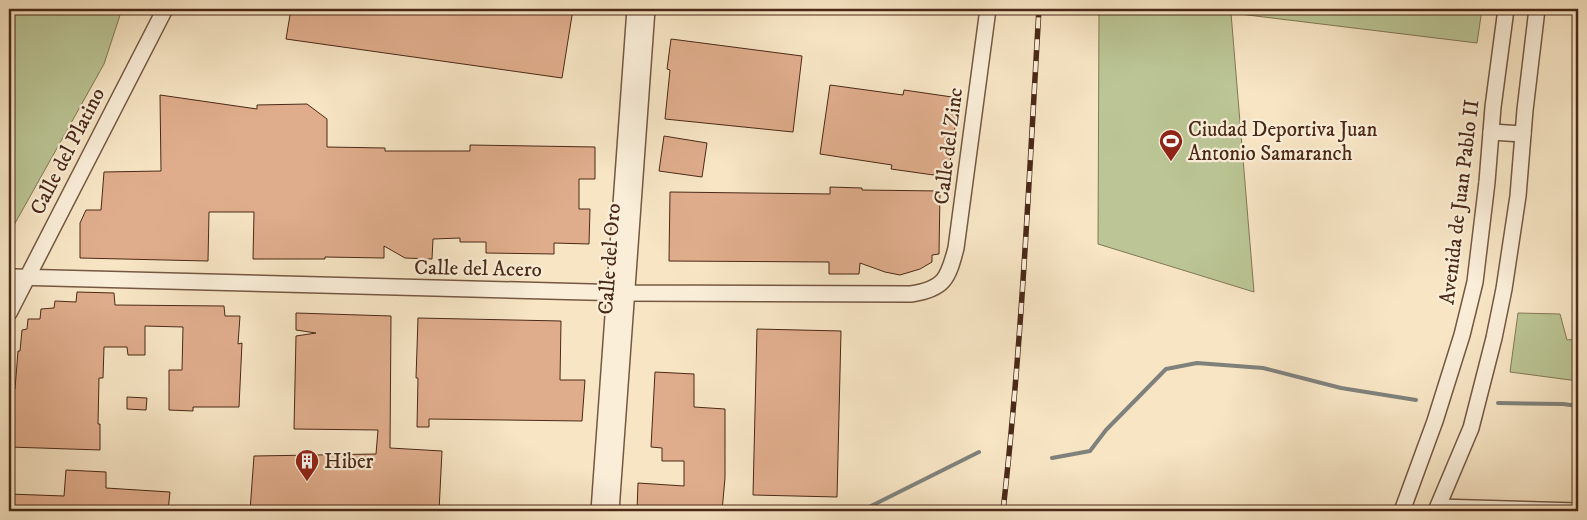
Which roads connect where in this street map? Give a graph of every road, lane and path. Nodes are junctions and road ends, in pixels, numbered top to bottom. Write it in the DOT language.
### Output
graph roads {
  1 [pos="153,9"];
  2 [pos="165,9"];
  3 [pos="635,9"];
  4 [pos="647,9"];
  5 [pos="988,9"];
  6 [pos="1506,9"];
  7 [pos="1537,9"];
  8 [pos="1491,132"];
  9 [pos="1523,134"];
  10 [pos="16,281"];
  11 [pos="939,286"];
  12 [pos="621,293"];
  13 [pos="9,312"];
  14 [pos="1437,509"];
  15 [pos="599,511"];
  16 [pos="611,511"];
  17 [pos="1402,511"];
  18 [pos="1578,511"];
  1 -- 10 [label="street, Calle del Platino"];
  2 -- 10 [label="street, Calle del Platino"];
  3 -- 12 [label="street, Calle del Oro"];
  4 -- 12 [label="street, Calle del Oro"];
  5 -- 11 [label="street, Calle del Zinc"];
  6 -- 8 [label="street, Avenida de Juan Pablo II"];
  7 -- 9 [label="street"];
  8 -- 9 [label="street"];
  8 -- 17 [label="street, Avenida de Juan Pablo II"];
  9 -- 14 [label="street"];
  10 -- 12 [label="street, Calle del Acero"];
  10 -- 13 [label="street, Calle del Platino"];
  11 -- 12 [label="street, Calle del Acero"];
  12 -- 15 [label="street, Calle del Oro"];
  12 -- 16 [label="street, Calle del Oro"];
  14 -- 18 [label="street"];
}
